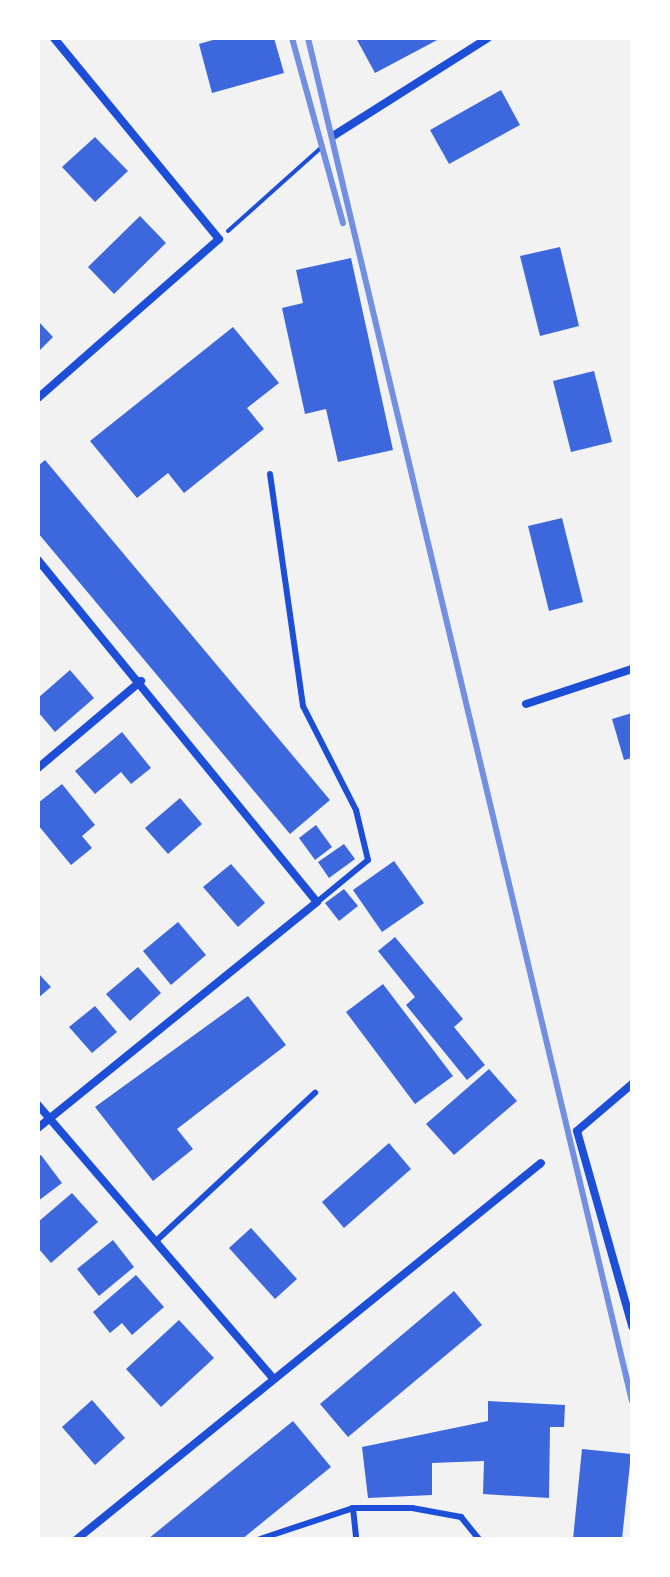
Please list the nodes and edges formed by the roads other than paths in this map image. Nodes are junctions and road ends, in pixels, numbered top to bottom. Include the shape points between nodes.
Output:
1 (54, 38) edge
2 (488, 38) edge
3 (333, 136) road end
4 (38, 398) edge
5 (270, 474) dead end
6 (38, 560) edge
7 (632, 669) edge
8 (141, 681) junction
9 (526, 704) dead end
10 (38, 768) edge
11 (317, 902) junction
12 (632, 1084) edge
13 (315, 1093) dead end
14 (38, 1105) edge
15 (50, 1119) junction
16 (38, 1128) edge
17 (541, 1163) dead end
18 (155, 1242) junction
19 (632, 1326) edge
20 (273, 1378) junction
21 (353, 1508) junction
22 (77, 1539) edge
23 (260, 1539) edge
24 (356, 1539) edge
25 (479, 1539) edge

1 - 4 street via 219,239
2 - 3 street
5 - 11 lane via 303,706 356,810 368,860
6 - 8 street
7 - 9 street
8 - 10 street
8 - 11 street
11 - 15 street
12 - 19 street via 577,1131
13 - 18 lane
14 - 15 street
15 - 16 street
15 - 18 street
17 - 20 street
18 - 20 street
20 - 22 street
21 - 23 lane
21 - 24 lane
21 - 25 lane via 412,1508 461,1517

